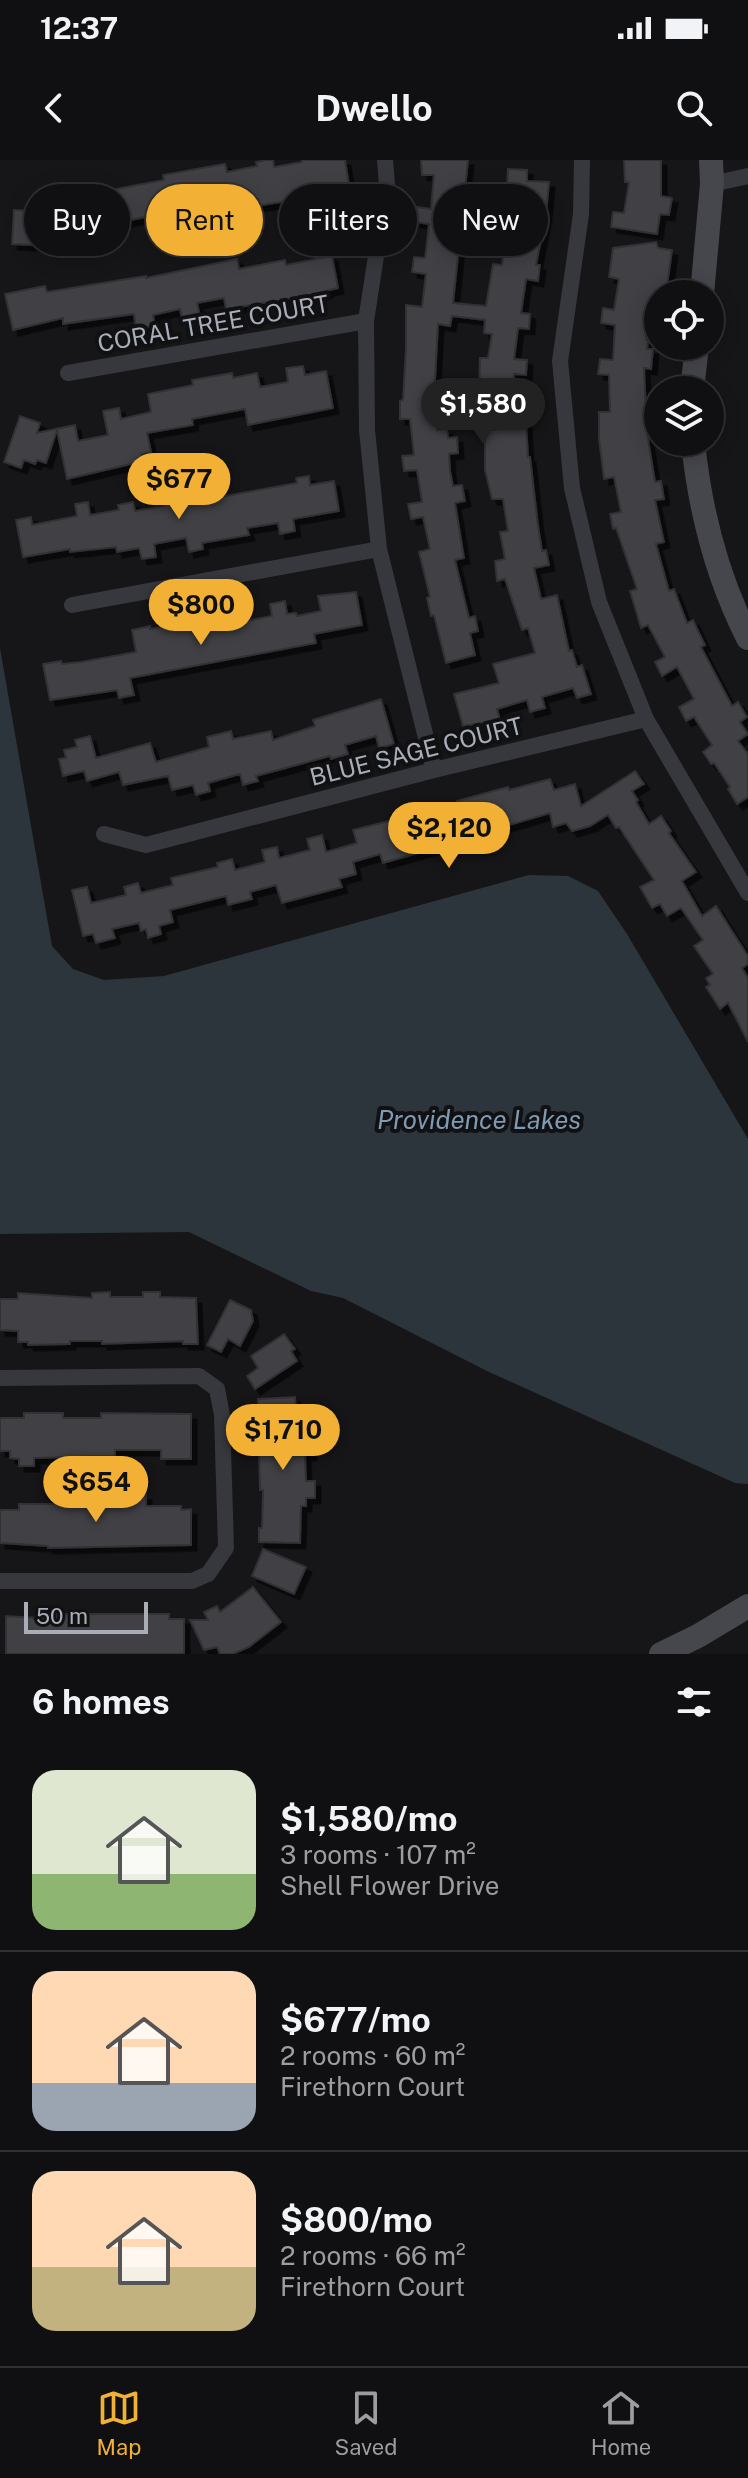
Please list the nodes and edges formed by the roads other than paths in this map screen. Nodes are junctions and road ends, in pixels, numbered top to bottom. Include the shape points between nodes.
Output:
1 (385, 160) edge
2 (582, 160) edge
3 (712, 172) edge
4 (748, 176) edge
5 (703, 280) edge
6 (366, 321) junction
7 (68, 373) dead end
8 (695, 456) edge
9 (379, 549) junction
10 (72, 605) dead end
11 (748, 638) edge
12 (646, 719) junction
13 (434, 770) junction
14 (104, 834) dead end
15 (748, 893) edge
16 (0, 1378) edge
17 (0, 1581) edge
18 (748, 1606) edge
19 (667, 1653) edge

1 - 6 street via 387,185
2 - 12 street via 581,214 560,361 572,488 599,602
3 - 4 street
3 - 5 street
6 - 7 street, CORAL TREE COURT
6 - 9 street via 367,430
8 - 11 street via 716,564
9 - 10 street
9 - 13 street
12 - 13 street, BLUE SAGE COURT
12 - 15 street
13 - 14 street, BLUE SAGE COURT via 146,845
16 - 17 street via 199,1376 217,1389 226,1548 208,1574 192,1581
18 - 19 street

